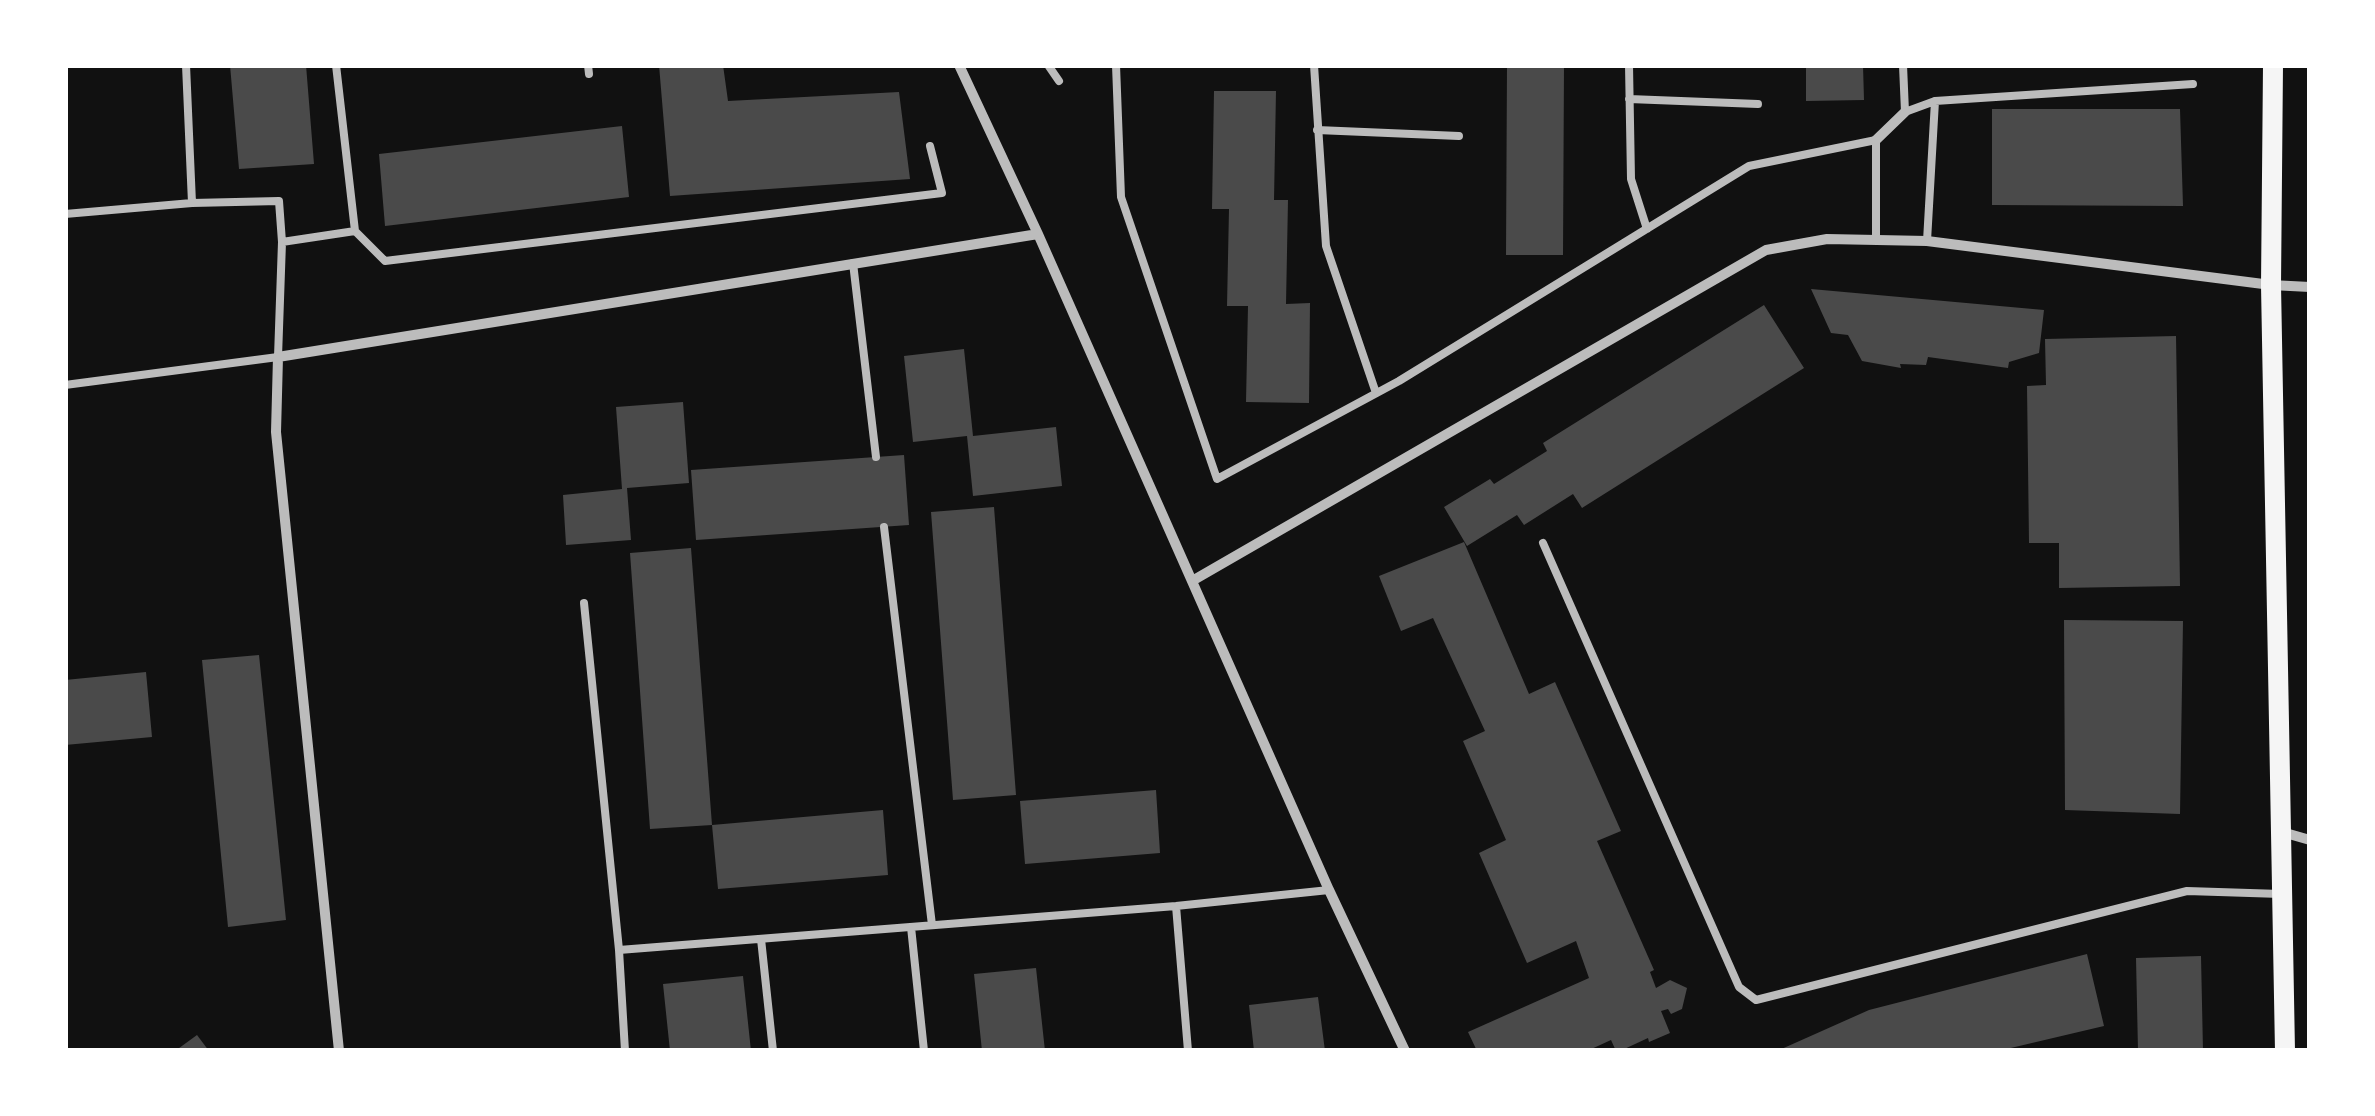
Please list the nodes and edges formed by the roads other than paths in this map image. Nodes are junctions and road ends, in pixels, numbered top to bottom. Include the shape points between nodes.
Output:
1 (186, 65) edge
2 (336, 65) edge
3 (959, 65) edge
4 (1048, 65) edge
5 (1116, 65) edge
6 (1314, 65) edge
7 (1629, 65) edge
8 (1904, 65) edge
9 (2273, 65) edge
10 (1059, 81) dead end
11 (2193, 84) dead end
12 (1629, 100) junction
13 (1935, 101) junction
14 (1758, 104) dead end
15 (1905, 112) junction
16 (1318, 130) junction
17 (1459, 136) dead end
18 (1876, 140) junction
19 (930, 146) dead end
20 (192, 203) junction
21 (65, 214) edge
22 (1647, 229) junction
23 (355, 231) junction
24 (1038, 234) junction
25 (1876, 239) junction
26 (282, 242) junction
27 (1927, 242) junction
28 (853, 263) junction
29 (2271, 285) junction
30 (2310, 287) edge
31 (278, 357) junction
32 (65, 385) edge
33 (1376, 393) junction
34 (876, 456) dead end
35 (884, 527) dead end
36 (1543, 543) dead end
37 (1192, 581) junction
38 (584, 604) dead end
39 (2282, 832) junction
40 (2310, 840) edge
41 (1329, 890) junction
42 (2282, 894) junction
43 (1176, 906) junction
44 (932, 924) junction
45 (911, 926) junction
46 (761, 939) junction
47 (619, 950) junction
48 (340, 1051) edge
49 (625, 1051) edge
50 (774, 1051) edge
51 (924, 1051) edge
52 (1188, 1051) edge
53 (1405, 1051) edge
54 (2285, 1051) edge

1 - 20 lane
2 - 23 lane
3 - 24 street
4 - 10 lane
5 - 33 lane via 1121,197 1217,479
6 - 16 lane
7 - 12 lane
8 - 15 lane
9 - 29 main road
11 - 13 lane
12 - 14 lane
12 - 22 lane via 1631,179
13 - 15 lane
13 - 27 lane
15 - 18 street
16 - 17 lane
16 - 33 lane via 1326,246
18 - 22 lane via 1749,166
18 - 25 lane
19 - 23 lane via 942,194 385,261
20 - 21 lane
20 - 26 lane via 280,201
22 - 33 lane
23 - 26 lane
24 - 28 street
24 - 37 street
25 - 27 street
25 - 37 street via 1766,250
26 - 31 lane
27 - 29 street
28 - 31 street
28 - 34 lane
29 - 30 street
29 - 39 main road
31 - 32 lane
31 - 48 street via 276,432
35 - 44 lane
36 - 42 lane via 1739,987 1756,1000 2188,891
37 - 41 street
38 - 47 lane
39 - 40 street
39 - 42 main road
41 - 43 lane
41 - 53 street
42 - 54 main road
43 - 44 lane
43 - 52 lane
44 - 45 lane
45 - 46 lane
45 - 51 lane
46 - 47 lane
46 - 50 lane
47 - 49 lane

